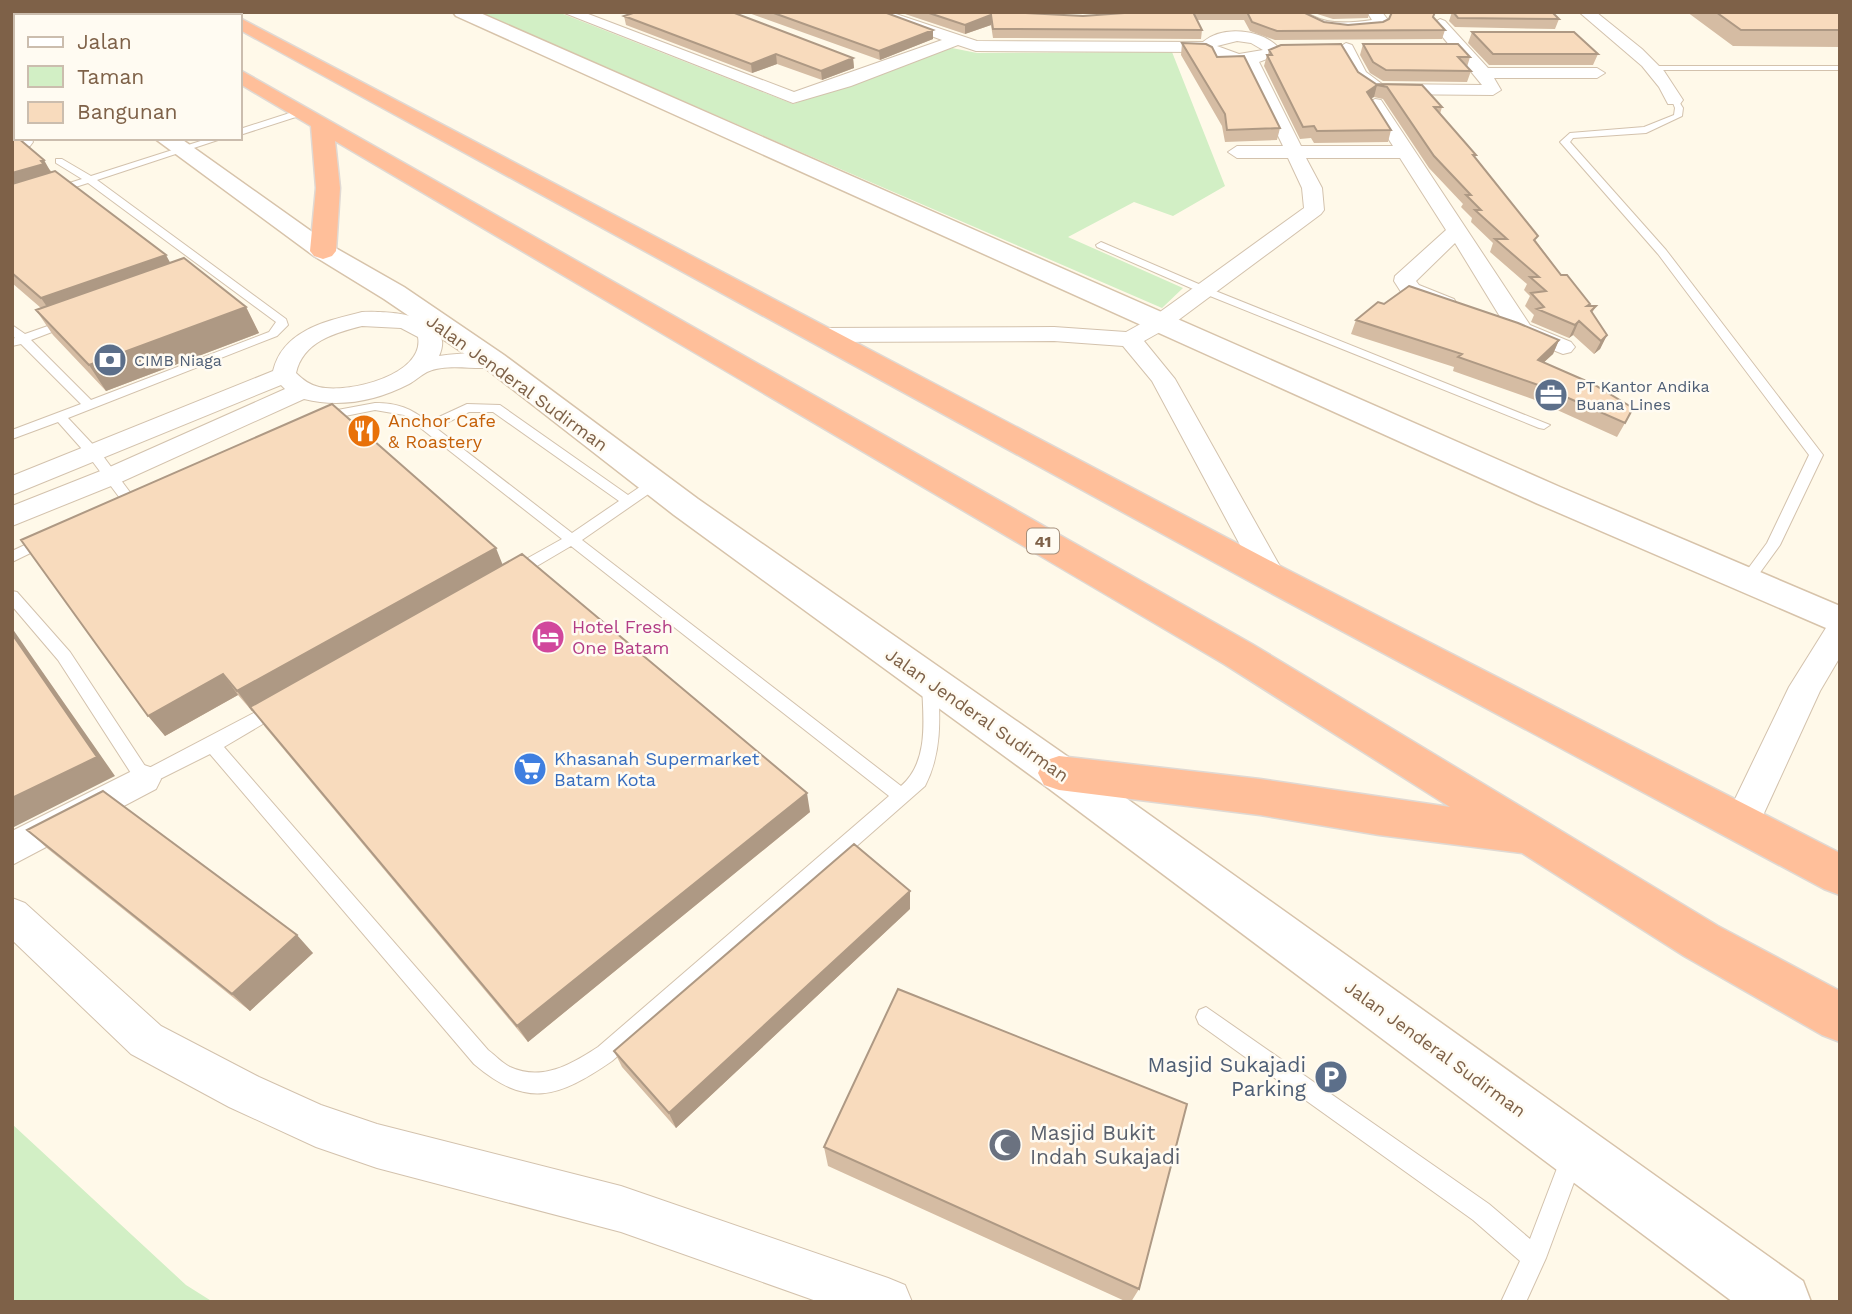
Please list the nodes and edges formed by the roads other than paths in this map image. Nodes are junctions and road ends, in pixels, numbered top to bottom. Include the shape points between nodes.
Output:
1 (463, 12) edge
2 (569, 12) edge
3 (874, 12) edge
4 (1302, 12) edge
5 (1374, 12) edge
6 (1586, 12) edge
7 (622, 16) edge
8 (1227, 20) dead end
9 (598, 23) junction
10 (242, 24) edge
11 (1477, 34) edge
12 (1450, 35) junction
13 (1237, 36) junction
14 (954, 41) junction
15 (1209, 47) junction
16 (1346, 48) edge
17 (1434, 48) edge
18 (854, 59) edge
19 (1249, 59) junction
20 (1653, 68) junction
21 (1840, 68) edge
22 (880, 69) junction
23 (1483, 73) junction
24 (1597, 73) dead end
25 (242, 77) edge
26 (1674, 100) joint
27 (1375, 104) edge
28 (310, 118) junction
29 (242, 132) edge
30 (204, 140) edge
31 (173, 144) edge
32 (1237, 152) dead end
33 (1294, 152) junction
34 (1404, 152) junction
35 (60, 161) dead end
36 (89, 179) junction
37 (12, 204) edge
38 (1458, 230) junction
39 (1101, 245) dead end
40 (323, 251) junction
41 (384, 287) junction
42 (1204, 290) junction
43 (86, 316) edge
44 (362, 319) junction
45 (1161, 322) junction
46 (12, 328) edge
47 (1521, 329) junction
48 (822, 335) junction
49 (1130, 339) junction
50 (17, 340) edge
51 (1563, 347) dead end
52 (494, 361) junction
53 (420, 366) junction
54 (293, 382) junction
55 (89, 405) junction
56 (60, 416) junction
57 (306, 423) edge
58 (1544, 425) dead end
59 (429, 426) junction
60 (14, 431) edge
61 (95, 455) junction
62 (111, 476) junction
63 (655, 483) junction
64 (12, 486) edge
65 (628, 501) junction
66 (130, 502) edge
67 (12, 517) edge
68 (56, 536) edge
69 (573, 539) junction
70 (12, 557) edge
71 (1271, 577) junction
72 (501, 580) edge
73 (1746, 581) junction
74 (12, 596) edge
75 (1840, 621) edge
76 (1840, 631) edge
77 (930, 681) junction
78 (296, 697) edge
79 (212, 745) junction
80 (1059, 773) junction
81 (144, 779) junction
82 (903, 797) junction
83 (1741, 824) junction
84 (1533, 836) junction
85 (12, 849) edge
86 (1840, 875) edge
87 (12, 915) edge
88 (1206, 1017) dead end
89 (1840, 1018) edge
90 (1574, 1152) junction
91 (1534, 1258) junction
92 (888, 1302) edge
93 (1513, 1302) edge
94 (1782, 1302) edge

1 - 45 street
2 - 9 street
3 - 14 street
4 - 5 street via 1311,23 1379,24
6 - 20 street
7 - 9 street
8 - 13 street
9 - 22 street via 789,97 809,95
10 - 48 highway
11 - 12 street
12 - 17 street
12 - 23 street
13 - 15 street via 1220,38
13 - 19 street via 1277,48
14 - 15 street via 983,47
14 - 22 street
15 - 19 street via 1227,57
16 - 23 street via 1361,79 1380,89 1493,90
18 - 22 street
19 - 33 street
20 - 21 lane
20 - 26 street via 1671,87
23 - 24 street
25 - 28 highway, 41
26 - 73 lane via 1678,116 1646,130 1570,136 1565,142 1662,252 1816,454 1773,545
27 - 34 street
28 - 29 lane
28 - 40 highway via 327,149
28 - 84 highway, 41 via 1238,654
30 - 31 lane
31 - 36 lane
31 - 40 street, Jalan Jenderal Sudirman
32 - 33 street
33 - 34 street
33 - 42 street via 1312,188 1314,210
34 - 38 street
35 - 36 lane
36 - 37 lane
36 - 55 lane via 207,273 282,321 273,334
38 - 47 street
38 - 47 street via 1406,276 1405,285 1420,295
39 - 42 lane
40 - 41 street, Jalan Jenderal Sudirman
41 - 44 street via 381,304
41 - 52 street, Jalan Jenderal Sudirman
42 - 45 street
42 - 58 lane
43 - 50 lane
44 - 53 street via 395,319 425,331 431,341
44 - 54 street via 328,328 293,349 285,362
45 - 49 street
45 - 73 street
46 - 50 lane
47 - 51 street
48 - 49 street via 1054,334
48 - 71 highway
49 - 71 street via 1163,379
50 - 55 lane
52 - 53 street
52 - 63 street, Jalan Jenderal Sudirman
53 - 54 street via 391,383 355,394 329,396
54 - 61 street
54 - 62 street
55 - 56 lane
56 - 60 lane
56 - 61 lane
57 - 59 lane via 386,406 397,407
59 - 65 lane via 467,408 496,408
59 - 69 lane
61 - 62 lane
61 - 64 street
62 - 66 lane
62 - 67 street
63 - 65 lane
63 - 77 street, Jalan Jenderal Sudirman
65 - 69 lane
68 - 70 lane
69 - 72 lane
69 - 82 lane
71 - 83 highway
73 - 75 street
74 - 81 lane via 64,656
76 - 83 street via 1805,687
77 - 80 street, Jalan Jenderal Sudirman
77 - 82 lane via 928,765
78 - 79 lane
79 - 81 lane
79 - 82 lane via 481,1057 506,1077 536,1083 562,1081 605,1054
80 - 84 highway
80 - 90 street, Jalan Jenderal Sudirman
81 - 85 street
83 - 86 highway
84 - 89 highway, 41 via 1701,941
87 - 92 street via 146,1040 316,1125 377,1146 621,1209
88 - 91 lane via 1481,1212
90 - 91 lane
90 - 94 street, Jalan Jenderal Sudirman
91 - 93 lane

